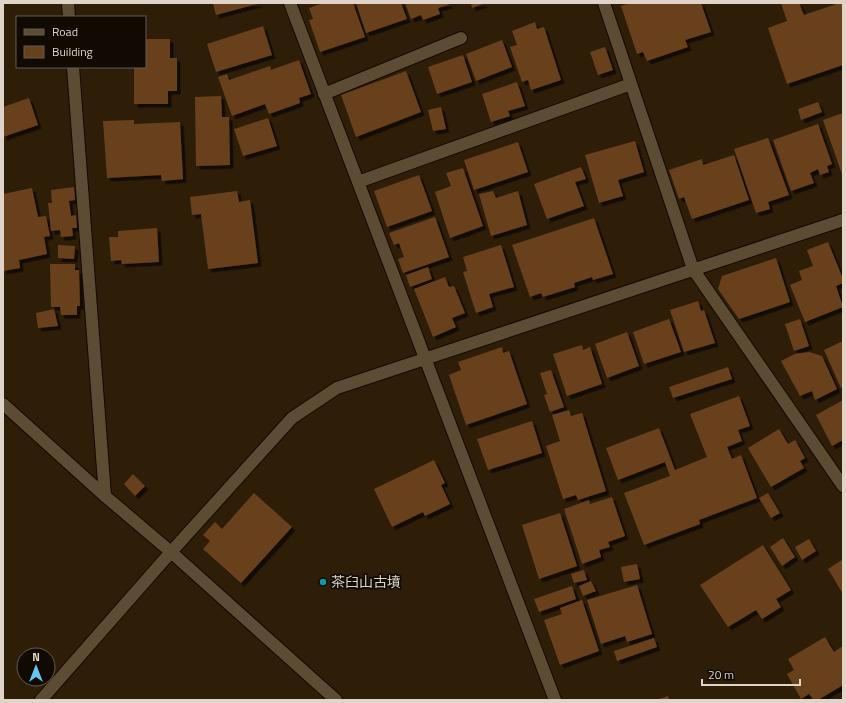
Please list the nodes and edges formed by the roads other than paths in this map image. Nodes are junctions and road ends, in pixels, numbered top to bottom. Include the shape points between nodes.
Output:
1 (68, 3) edge
2 (290, 3) edge
3 (604, 3) edge
4 (70, 16) edge
5 (461, 38) dead end
6 (73, 68) edge
7 (631, 84) junction
8 (324, 94) junction
9 (358, 182) junction
10 (843, 220) edge
11 (693, 269) junction
12 (424, 358) junction
13 (3, 404) edge
14 (843, 486) edge
15 (105, 496) junction
16 (171, 552) junction
17 (41, 700) edge
18 (336, 700) edge
19 (555, 700) edge

1 - 4 street
2 - 8 street
3 - 7 street
5 - 8 street
6 - 15 street
7 - 9 street
7 - 11 street
8 - 9 street
9 - 12 street
10 - 11 street
11 - 12 street
11 - 14 street
12 - 16 street via 338,388 292,418
12 - 19 street
13 - 15 street
15 - 16 street
16 - 17 street
16 - 18 street

